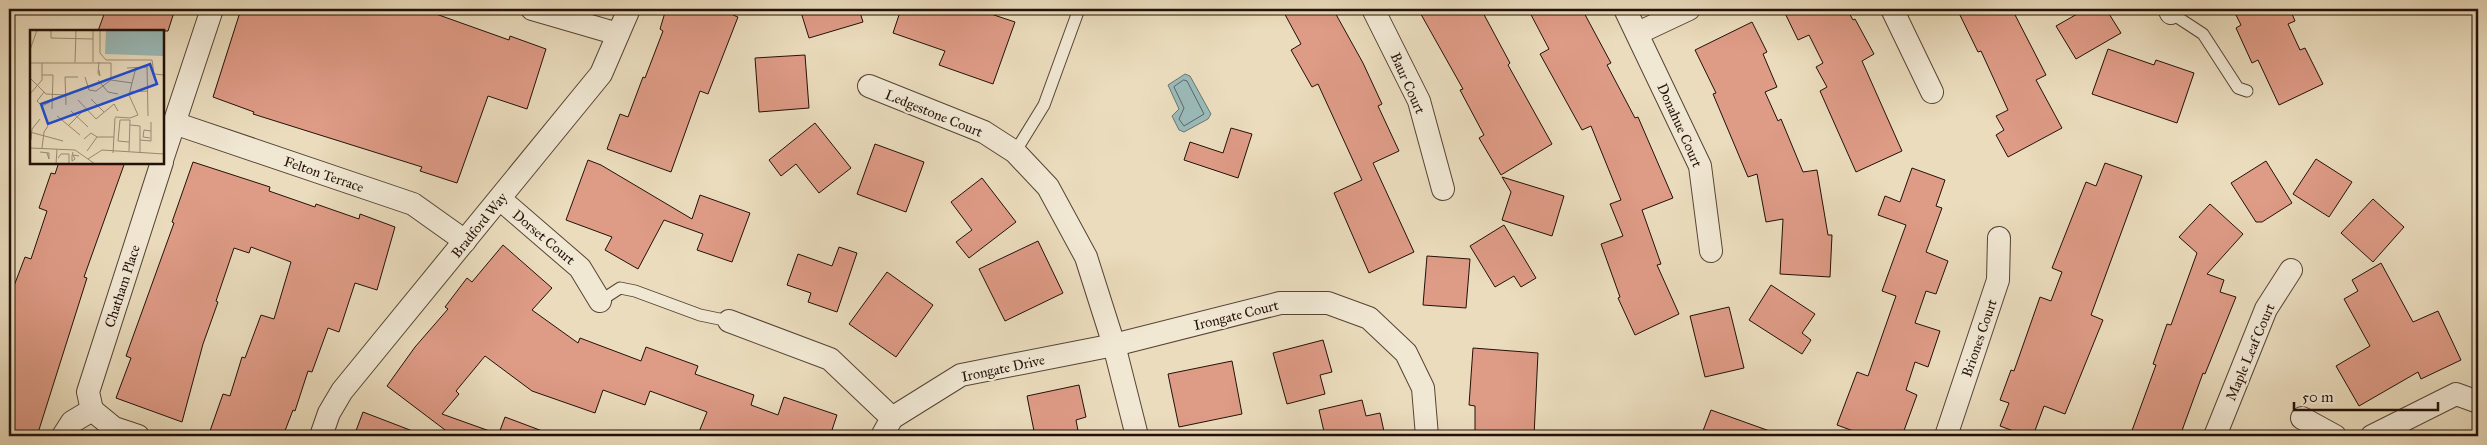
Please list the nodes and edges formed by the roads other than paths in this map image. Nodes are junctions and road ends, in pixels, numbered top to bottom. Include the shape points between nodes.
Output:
1 (212, 9) edge
2 (532, 9) edge
3 (630, 9) edge
4 (1079, 9) edge
5 (1373, 9) edge
6 (1625, 9) edge
7 (1689, 9) edge
8 (1892, 9) edge
9 (2170, 11) edge
10 (1638, 33) junction
11 (618, 34) junction
12 (869, 86) dead end
13 (2247, 91) dead end
14 (1932, 92) dead end
15 (174, 123) junction
16 (1015, 152) junction
17 (164, 155) edge
18 (161, 164) edge
19 (1443, 190) dead end
20 (500, 200) junction
21 (1999, 238) dead end
22 (465, 242) junction
23 (1711, 251) dead end
24 (2291, 270) dead end
25 (600, 302) joint
26 (729, 321) joint
27 (1114, 345) junction
28 (2478, 402) edge
29 (92, 410) junction
30 (2302, 418) dead end
31 (887, 427) edge
32 (63, 436) edge
33 (138, 436) edge
34 (321, 436) edge
35 (1137, 436) edge
36 (1427, 436) edge
37 (1946, 436) edge
38 (2215, 436) edge
39 (2334, 436) edge
40 (2372, 436) edge

1 - 15 street, Chatham Place
2 - 11 street
3 - 11 street, Bradford Way
4 - 16 lane via 1044,104
5 - 19 street, Baur Court via 1419,101
6 - 10 street, Donahue Court
7 - 10 street
8 - 14 street
9 - 13 lane via 2203,34 2238,88
10 - 23 street, Donahue Court via 1700,166
11 - 20 street, Bradford Way via 601,74
12 - 16 street, Ledgestone Court via 984,132
15 - 17 street, Chatham Place
15 - 22 street, Felton Terrace via 413,204
16 - 27 street, Ledgestone Court via 1048,188 1086,257
18 - 29 street, Chatham Place via 88,392
20 - 22 street, Bradford Way
20 - 25 street, Dorset Court via 580,268
21 - 37 street, Briones Court via 1998,280
22 - 34 street, Bradford Way via 342,392 329,413
24 - 38 street, Maple Leaf Court via 2266,309
25 - 26 lane via 620,288 700,315
26 - 31 street via 830,359
27 - 31 street, Irongate Drive via 960,375
27 - 35 street, Ledgestone Court
27 - 36 street, Irongate Court via 1280,303 1328,303 1369,318 1406,352 1423,388
28 - 40 street via 2456,394
29 - 32 street via 72,422
29 - 33 street via 114,428
30 - 39 street

